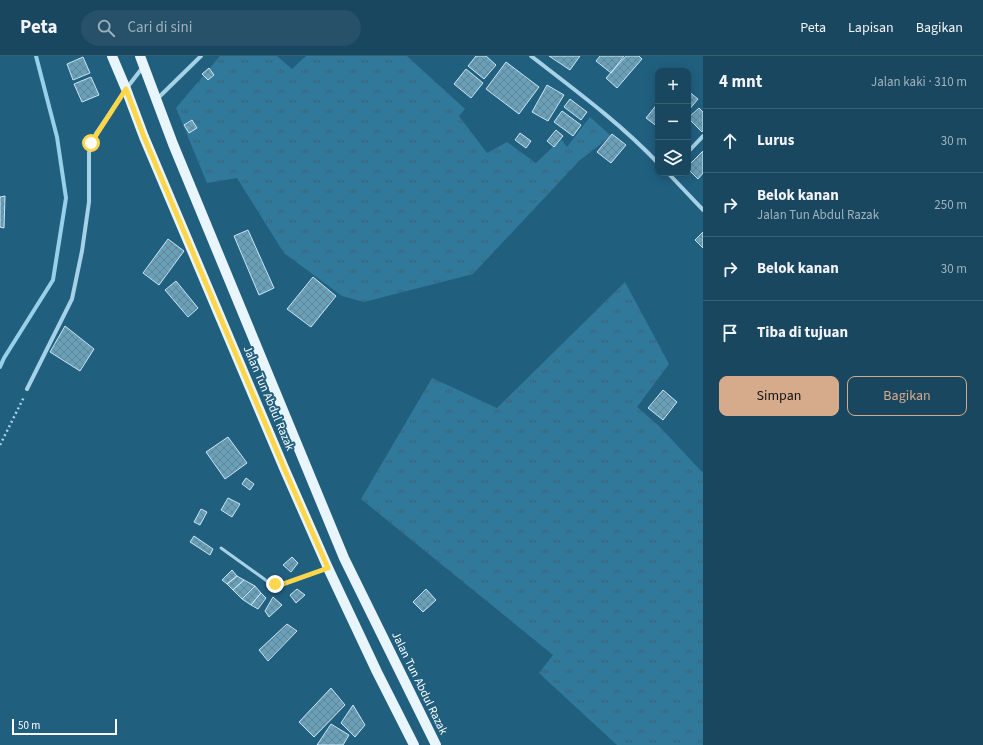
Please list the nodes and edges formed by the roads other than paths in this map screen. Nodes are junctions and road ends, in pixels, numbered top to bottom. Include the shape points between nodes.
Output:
1 (112, 56) edge
2 (140, 56) edge
3 (201, 56) edge
4 (531, 56) edge
5 (144, 66) junction
6 (126, 89) junction
7 (156, 100) junction
8 (703, 136) edge
9 (691, 149) edge
10 (655, 160) edge
11 (671, 176) edge
12 (703, 210) edge
13 (28, 389) road end
14 (221, 548) dead end
15 (328, 568) junction
16 (414, 745) edge
17 (436, 745) edge

1 - 6 main road, Jalan Tun Abdul Razak
2 - 5 main road, Jalan Tun Abdul Razak
3 - 7 street
4 - 10 street via 624,130
5 - 6 street
5 - 7 main road, Jalan Tun Abdul Razak
6 - 13 street via 91,143 89,202 72,299
6 - 15 main road, Jalan Tun Abdul Razak via 144,137
7 - 17 main road, Jalan Tun Abdul Razak via 344,558
8 - 9 street
11 - 12 street
14 - 15 lane via 275,584 283,584
15 - 16 main road, Jalan Tun Abdul Razak

